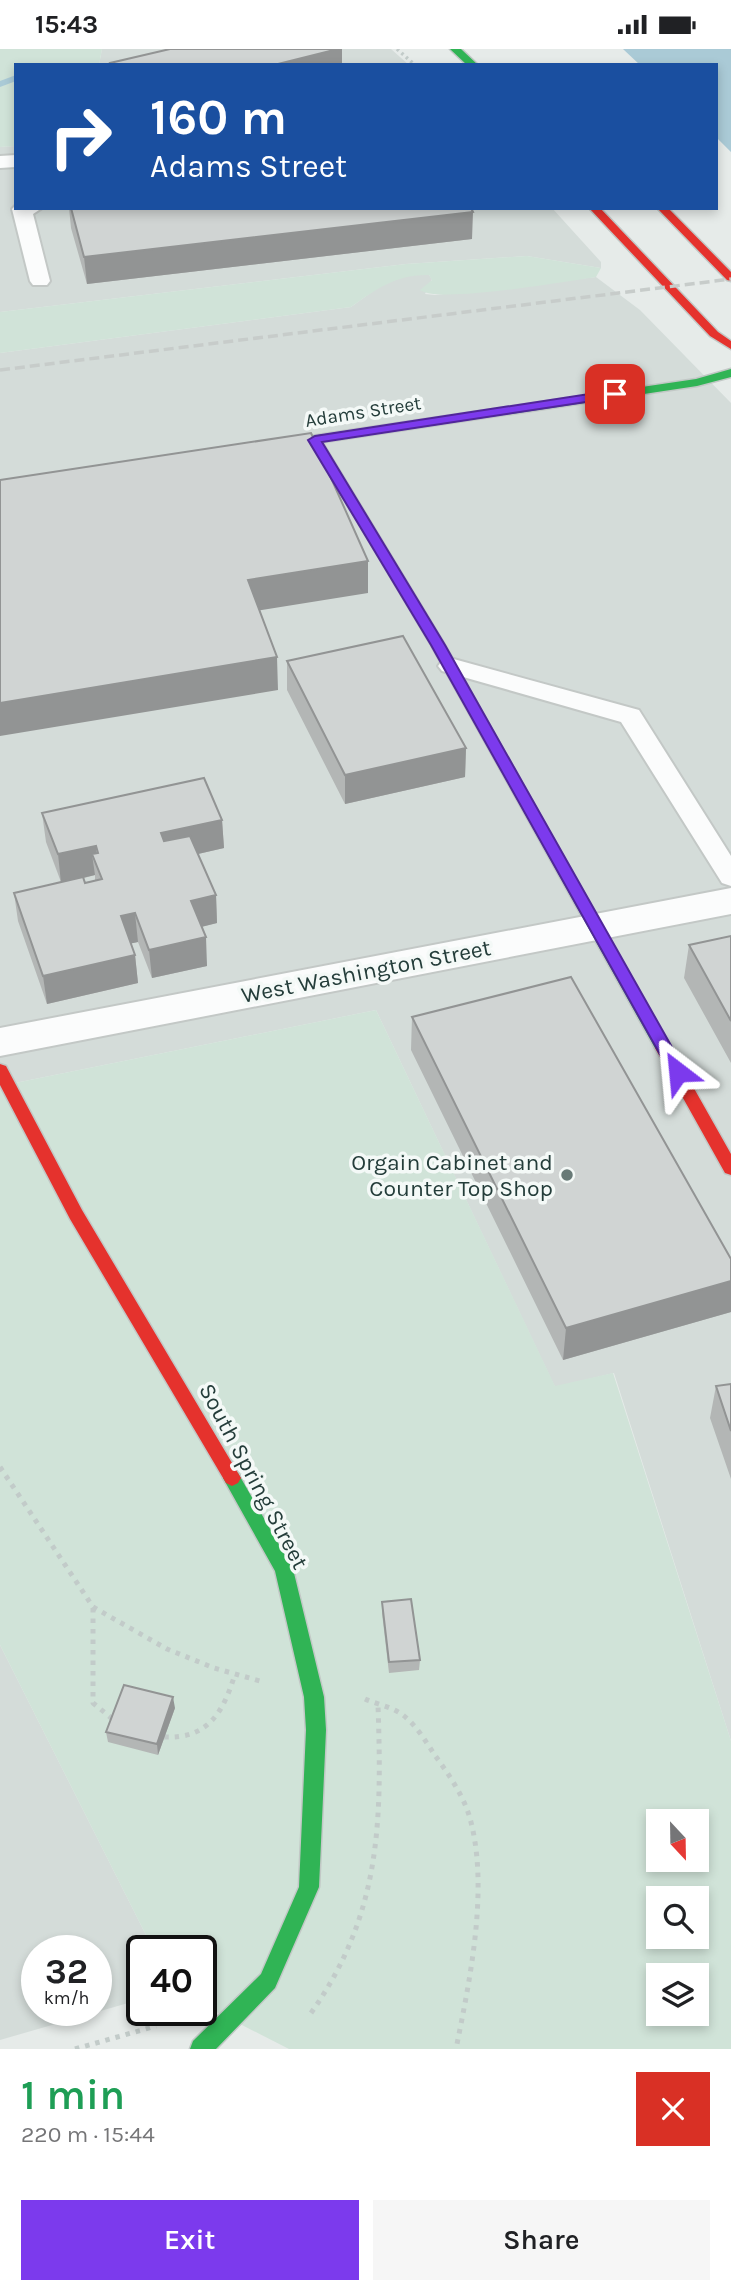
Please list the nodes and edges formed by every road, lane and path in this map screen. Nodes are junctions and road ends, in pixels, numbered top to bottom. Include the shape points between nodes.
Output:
1 (397, 49) edge
2 (455, 49) edge
3 (413, 63) edge
4 (471, 63) edge
5 (26, 210) edge
6 (596, 210) edge
7 (664, 210) edge
8 (731, 278) edge
9 (40, 281) dead end
10 (731, 346) edge
11 (731, 373) edge
12 (315, 440) junction
13 (274, 446) edge
14 (450, 666) junction
15 (731, 877) edge
16 (731, 901) edge
17 (598, 926) junction
18 (0, 1042) edge
19 (0, 1070) edge
20 (731, 1169) edge
21 (93, 1607) dead end
22 (235, 1674) dead end
23 (260, 1681) dead end
24 (262, 1695) dead end
25 (115, 1721) edge
26 (164, 1737) edge
27 (154, 2026) edge
28 (75, 2049) edge
29 (201, 2049) edge

1 - 3 path
2 - 4 main road
5 - 9 lane
6 - 10 main road via 714,334
7 - 8 main road
11 - 12 main road, Adams Street
12 - 13 main road, Adams Street
12 - 14 main road
14 - 15 lane via 630,716
14 - 17 main road
16 - 17 street, West Washington Street
17 - 18 street, West Washington Street
17 - 20 main road
19 - 29 main road, South Spring Street via 76,1214 284,1569 314,1697 309,1887 268,1981
21 - 25 path via 93,1703
22 - 26 path via 226,1704 205,1726 188,1737
23 - 24 path
27 - 28 path

